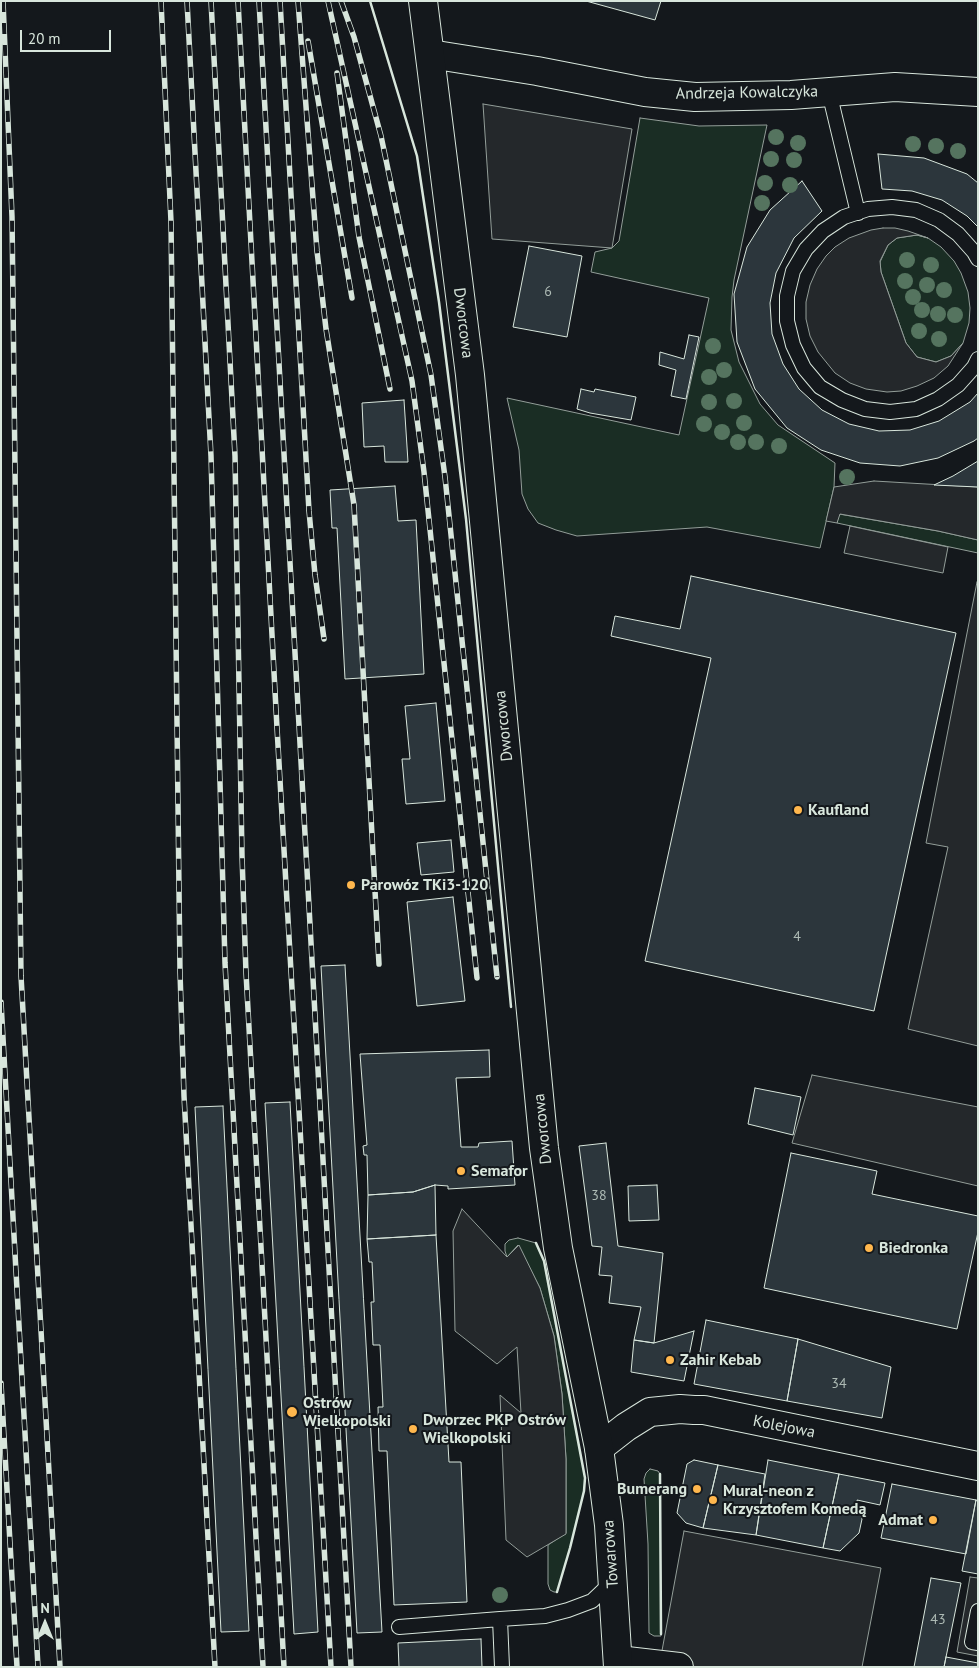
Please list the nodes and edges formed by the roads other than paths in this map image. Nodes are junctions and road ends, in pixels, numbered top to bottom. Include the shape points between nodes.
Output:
1 (423, 1) edge
2 (430, 54) junction
3 (829, 92) junction
4 (978, 92) edge
5 (858, 212) junction
6 (978, 259) edge
7 (978, 359) edge
8 (599, 1448) junction
9 (978, 1466) edge
10 (613, 1581) junction
11 (978, 1612) edge
12 (500, 1619) junction
13 (399, 1627) dead end
14 (978, 1644) edge
15 (618, 1663) edge
16 (502, 1667) edge
17 (679, 1667) edge

1 - 2 main road, Dworcowa
2 - 3 main road, Andrzeja Kowalczyka via 537,70 645,92 704,97
2 - 8 main road, Dworcowa via 470,375 544,1148 554,1225
3 - 4 main road, Andrzeja Kowalczyka via 894,87
3 - 5 lane
5 - 6 lane via 892,207 916,210 958,234
5 - 7 lane via 823,231 806,249 793,271 787,296 787,321 793,345 804,368 820,387 842,400 865,409 890,412 916,409 938,400 958,385
8 - 9 main road, Kolejowa via 650,1412 704,1410
8 - 10 main road, Towarowa
10 - 12 lane via 592,1601 568,1610 545,1616
10 - 15 main road, Towarowa
11 - 14 lane via 972,1642
12 - 13 lane
12 - 16 lane
15 - 17 main road, Towarowa

